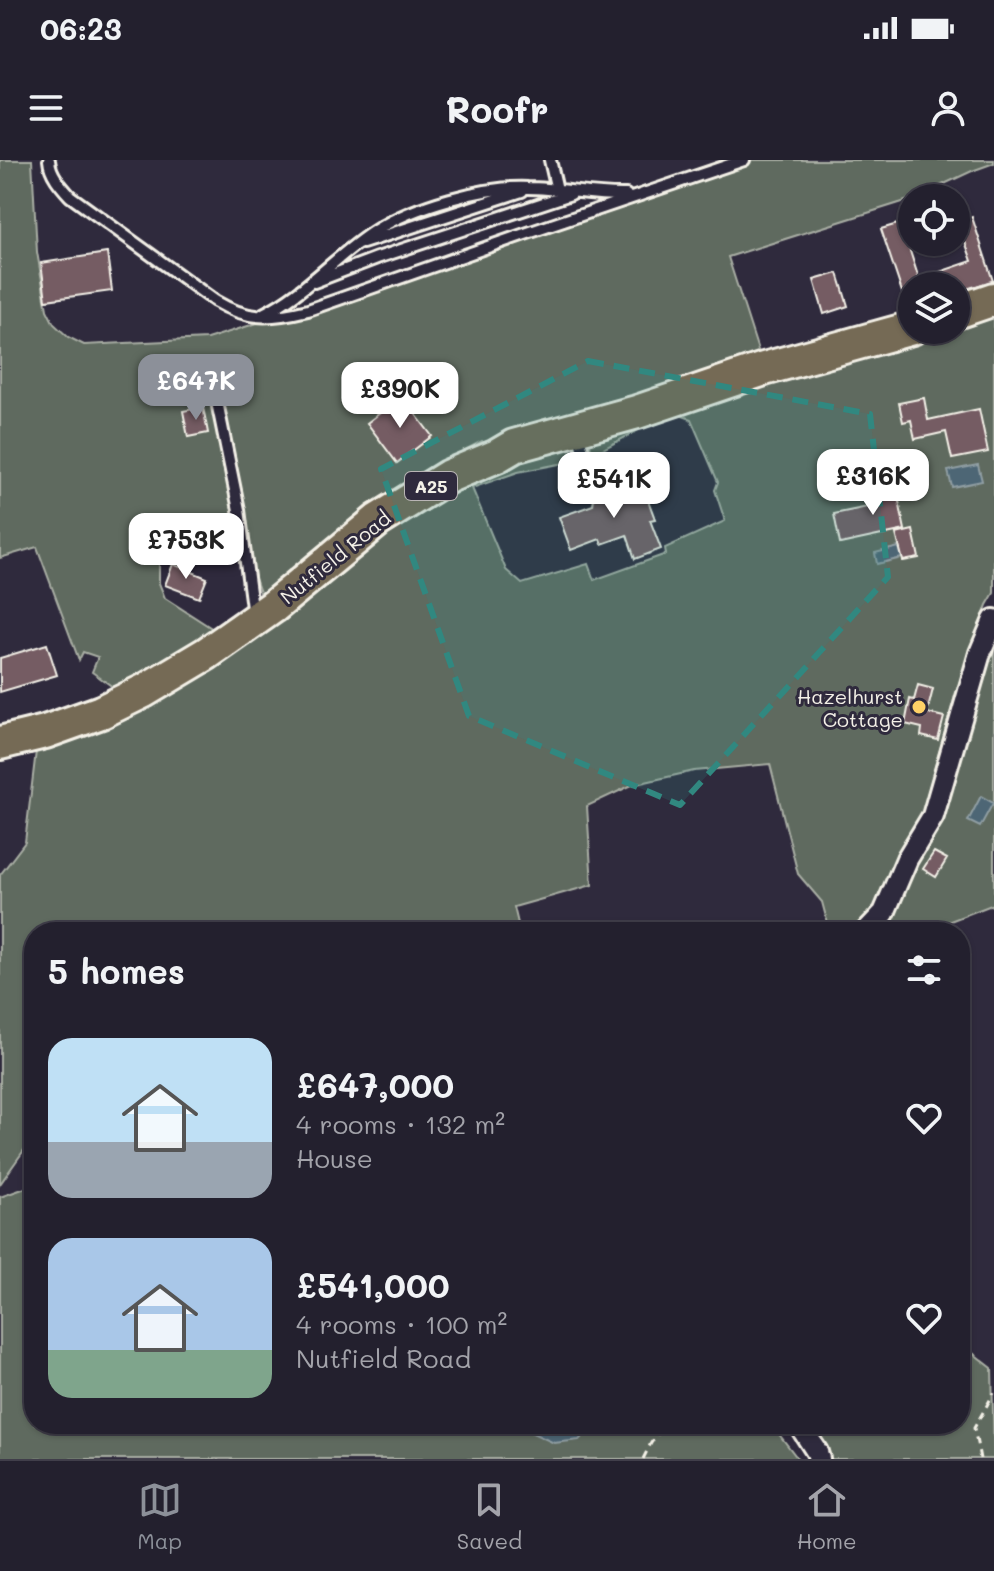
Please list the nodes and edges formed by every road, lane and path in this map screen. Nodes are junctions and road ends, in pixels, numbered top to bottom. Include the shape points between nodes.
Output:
1 (49, 160) edge
2 (550, 160) edge
3 (744, 160) edge
4 (557, 190) junction
5 (578, 191) junction
6 (639, 195) junction
7 (308, 284) junction
8 (994, 299) edge
9 (970, 307) edge
10 (258, 317) junction
11 (898, 332) edge
12 (214, 387) dead end
13 (577, 429) junction
14 (591, 471) dead end
15 (994, 620) edge
16 (254, 621) junction
17 (0, 743) edge
18 (875, 922) edge
19 (994, 1393) edge
20 (658, 1434) edge
21 (805, 1434) edge
22 (643, 1459) edge
23 (819, 1459) edge
24 (980, 1459) edge

1 - 10 lane via 70,196 215,301
2 - 4 lane
3 - 6 lane
4 - 5 lane
4 - 7 lane via 508,187 418,210 350,247
5 - 6 lane
5 - 7 lane
6 - 10 lane via 308,310
7 - 10 lane
8 - 9 main road
11 - 13 main road, Nutfield Road / A25
12 - 16 lane
13 - 14 lane
13 - 16 main road, Nutfield Road / A25 via 514,446 421,492 378,520
15 - 18 street via 933,816
16 - 17 main road, Nutfield Road / A25 via 101,712
19 - 24 path via 974,1428
20 - 22 path
21 - 23 street

